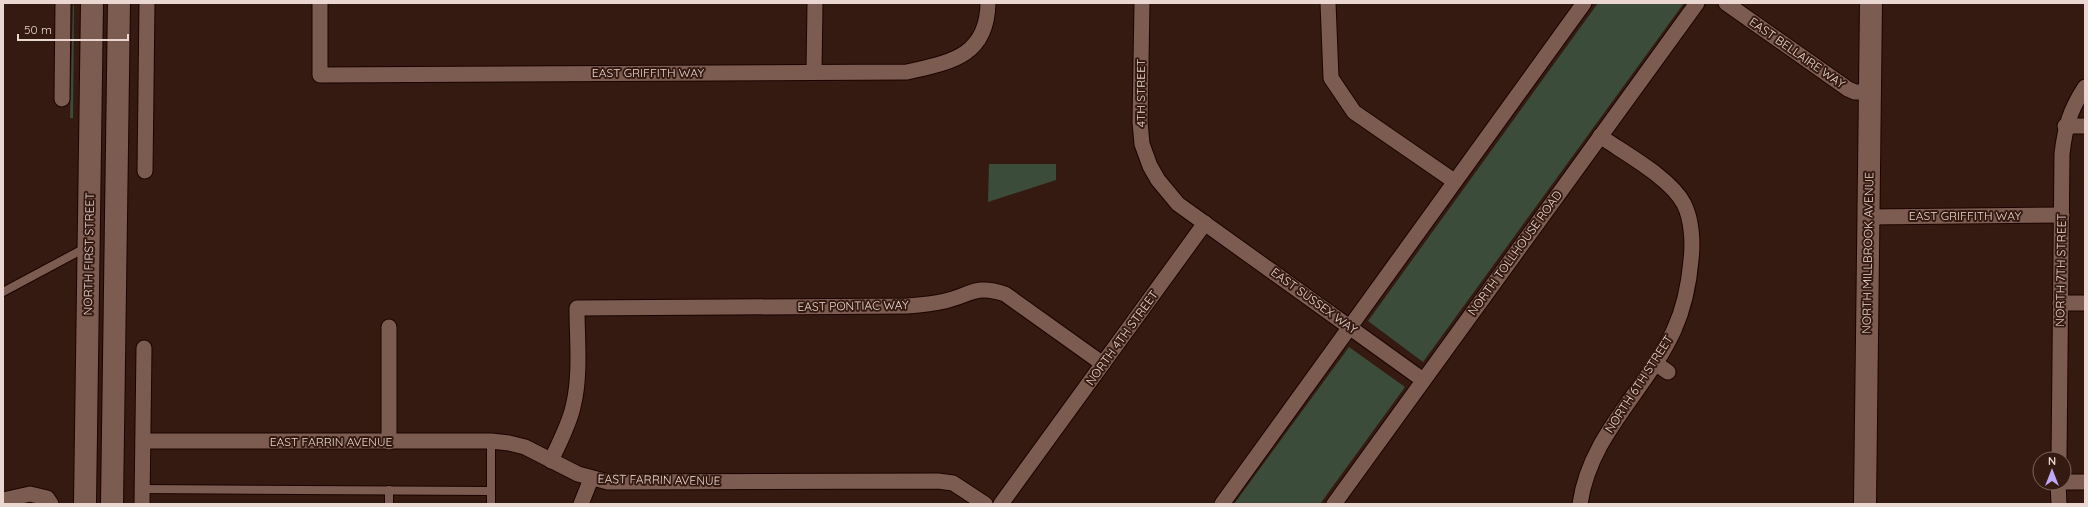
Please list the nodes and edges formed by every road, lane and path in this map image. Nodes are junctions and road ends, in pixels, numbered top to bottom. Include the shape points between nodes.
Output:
1 (63, 3) edge
2 (92, 3) edge
3 (119, 3) edge
4 (147, 3) edge
5 (320, 3) edge
6 (815, 3) edge
7 (988, 3) edge
8 (1142, 3) edge
9 (1328, 3) edge
10 (1584, 3) edge
11 (1697, 3) edge
12 (1726, 3) edge
13 (1872, 3) edge
14 (814, 72) junction
15 (2085, 87) edge
16 (1870, 92) junction
17 (62, 99) dead end
18 (2065, 126) junction
19 (2085, 126) edge
20 (1600, 136) junction
21 (146, 171) dead end
22 (1454, 181) junction
23 (2062, 215) junction
24 (1868, 217) junction
25 (1205, 223) junction
26 (89, 246) junction
27 (3, 292) edge
28 (2060, 303) junction
29 (2085, 303) edge
30 (389, 327) dead end
31 (1351, 328) junction
32 (144, 348) dead end
33 (1655, 363) junction
34 (1103, 364) junction
35 (1668, 372) dead end
36 (1423, 380) junction
37 (142, 441) junction
38 (491, 441) junction
39 (388, 442) junction
40 (2059, 451) edge
41 (551, 461) junction
42 (591, 479) junction
43 (2072, 482) edge
44 (2085, 482) edge
45 (142, 489) junction
46 (388, 490) junction
47 (491, 491) junction
48 (2058, 491) edge
49 (3, 500) edge
50 (49, 501) edge
51 (86, 504) edge
52 (112, 504) edge
53 (142, 504) edge
54 (389, 504) edge
55 (491, 504) edge
56 (581, 504) edge
57 (985, 504) edge
58 (1001, 504) edge
59 (1222, 504) edge
60 (1334, 504) edge
61 (1580, 504) edge
62 (1865, 504) edge
63 (2059, 504) edge

1 - 17 street
2 - 26 main road, NORTH FIRST STREET
3 - 52 main road
4 - 21 street
5 - 14 street, EAST GRIFFITH WAY via 320,75
6 - 14 street
7 - 14 street, EAST GRIFFITH WAY via 983,31 971,50 944,64 906,72
8 - 25 street, 4TH STREET via 1142,144 1158,180 1178,204
9 - 22 street via 1331,78 1354,112
10 - 22 street
11 - 20 street, NORTH TOLLHOUSE ROAD
12 - 16 street, EAST BELLAIRE WAY via 1848,89 1855,92
13 - 16 main road, NORTH MILLBROOK AVENUE
15 - 18 street, NORTH 7TH STREET via 2076,100
16 - 24 main road, NORTH MILLBROOK AVENUE
18 - 19 street
18 - 23 street, NORTH 7TH STREET via 2062,154
20 - 33 street, NORTH 6TH STREET via 1667,182 1684,204 1691,229 1692,253 1684,304 1674,330
20 - 36 street, NORTH TOLLHOUSE ROAD
22 - 31 street
23 - 24 street, EAST GRIFFITH WAY
23 - 28 street, NORTH 7TH STREET
24 - 62 main road, NORTH MILLBROOK AVENUE
25 - 31 street, EAST SUSSEX WAY
25 - 34 street, NORTH 4TH STREET
26 - 27 lane
26 - 51 main road, NORTH FIRST STREET
28 - 29 street
28 - 40 street, NORTH 7TH STREET
30 - 39 street
31 - 36 street, EAST SUSSEX WAY
31 - 59 street
32 - 37 street
33 - 35 street
33 - 61 street, NORTH 6TH STREET via 1606,433 1592,463
34 - 41 street, EAST PONTIAC WAY via 1005,294 992,290 978,289 946,301 907,306 577,308 577,380 574,407
34 - 58 street, NORTH 4TH STREET
36 - 60 street, NORTH TOLLHOUSE ROAD
37 - 39 street, EAST FARRIN AVENUE
37 - 45 street
38 - 39 street, EAST FARRIN AVENUE
38 - 41 street, EAST FARRIN AVENUE via 525,447
38 - 47 lane
41 - 42 street, EAST FARRIN AVENUE
42 - 56 street
42 - 57 street, EAST FARRIN AVENUE via 608,482 938,481 952,483
43 - 44 street
45 - 46 lane
45 - 53 street
46 - 47 lane
46 - 54 lane
47 - 55 lane
48 - 63 street
49 - 50 street via 30,494

